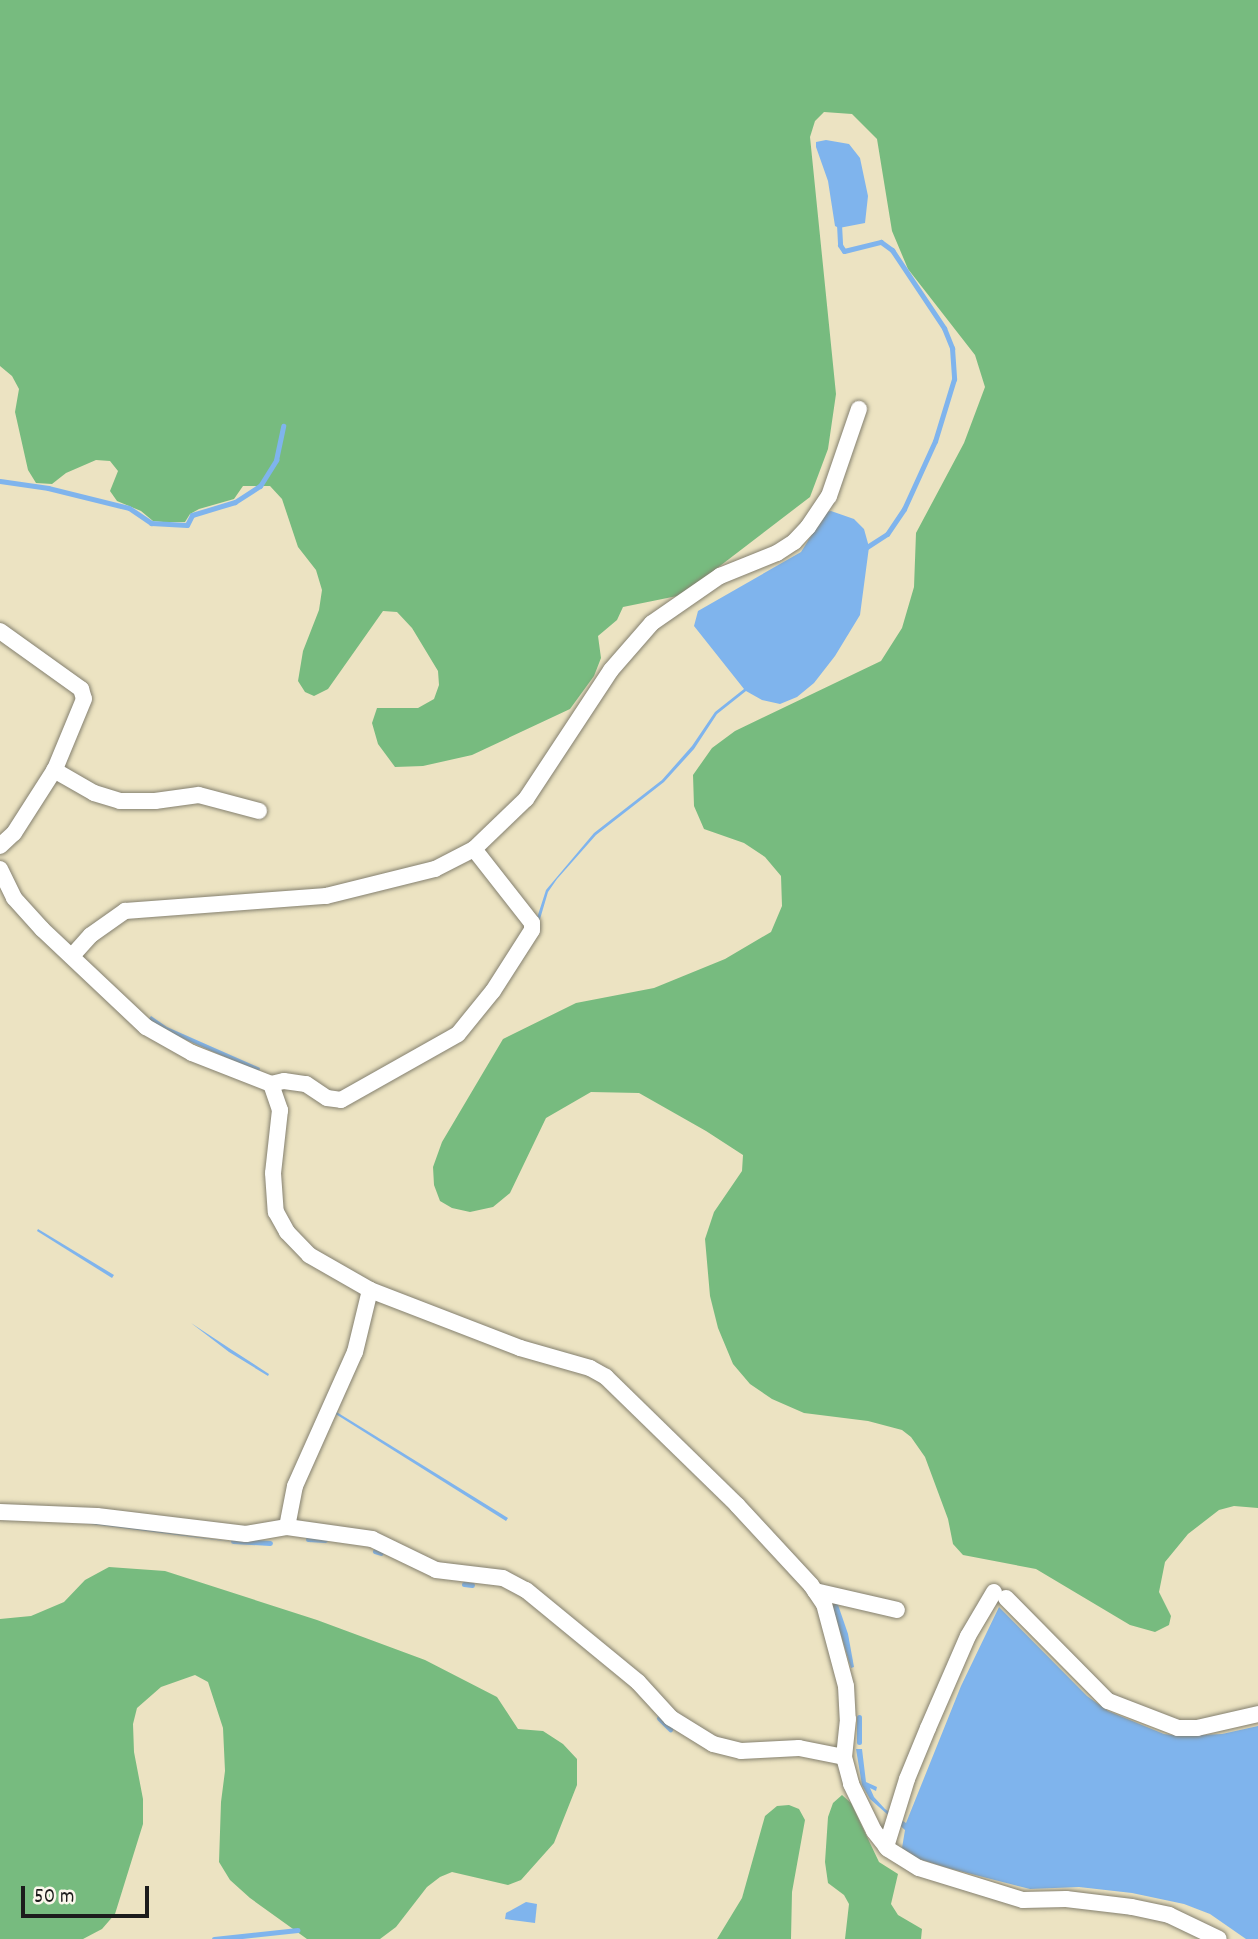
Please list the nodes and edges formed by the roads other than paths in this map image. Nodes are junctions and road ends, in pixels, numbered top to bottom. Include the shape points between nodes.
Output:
1 (859, 408) dead end
2 (1, 635) edge
3 (54, 770) junction
4 (259, 811) dead end
5 (0, 846) edge
6 (474, 849) junction
7 (0, 869) edge
8 (72, 957) junction
9 (271, 1084) junction
10 (370, 1290) junction
11 (0, 1512) edge
12 (287, 1527) junction
13 (815, 1591) junction
14 (897, 1610) dead end
15 (1258, 1714) edge
16 (845, 1757) junction
17 (886, 1847) junction
18 (1219, 1939) edge

1 - 6 street via 829,496 808,527 777,553 720,576 652,623 611,670 526,799
2 - 3 street via 84,694
3 - 4 street via 94,793 120,801 155,802 200,795
3 - 5 street via 14,833
6 - 8 street via 435,869 326,896 125,911 90,935
6 - 9 street via 533,925 478,1012 441,1046 347,1098 334,1101 306,1084
7 - 8 street via 14,898
8 - 9 street via 155,1033
9 - 10 street via 280,1110 273,1188 281,1224 309,1255
10 - 12 street via 355,1352 295,1486
10 - 13 street via 606,1377 737,1505
11 - 12 street via 82,1515 246,1534
12 - 16 street via 372,1539 436,1570 486,1575 515,1584 638,1682 671,1718 713,1744 741,1751 799,1748
13 - 14 street
13 - 16 street via 824,1604 846,1686
15 - 17 street via 1178,1728 1108,1701 1000,1595 968,1636
16 - 17 street via 851,1784
17 - 18 street via 919,1868 983,1889 1023,1900 1066,1899 1169,1915

